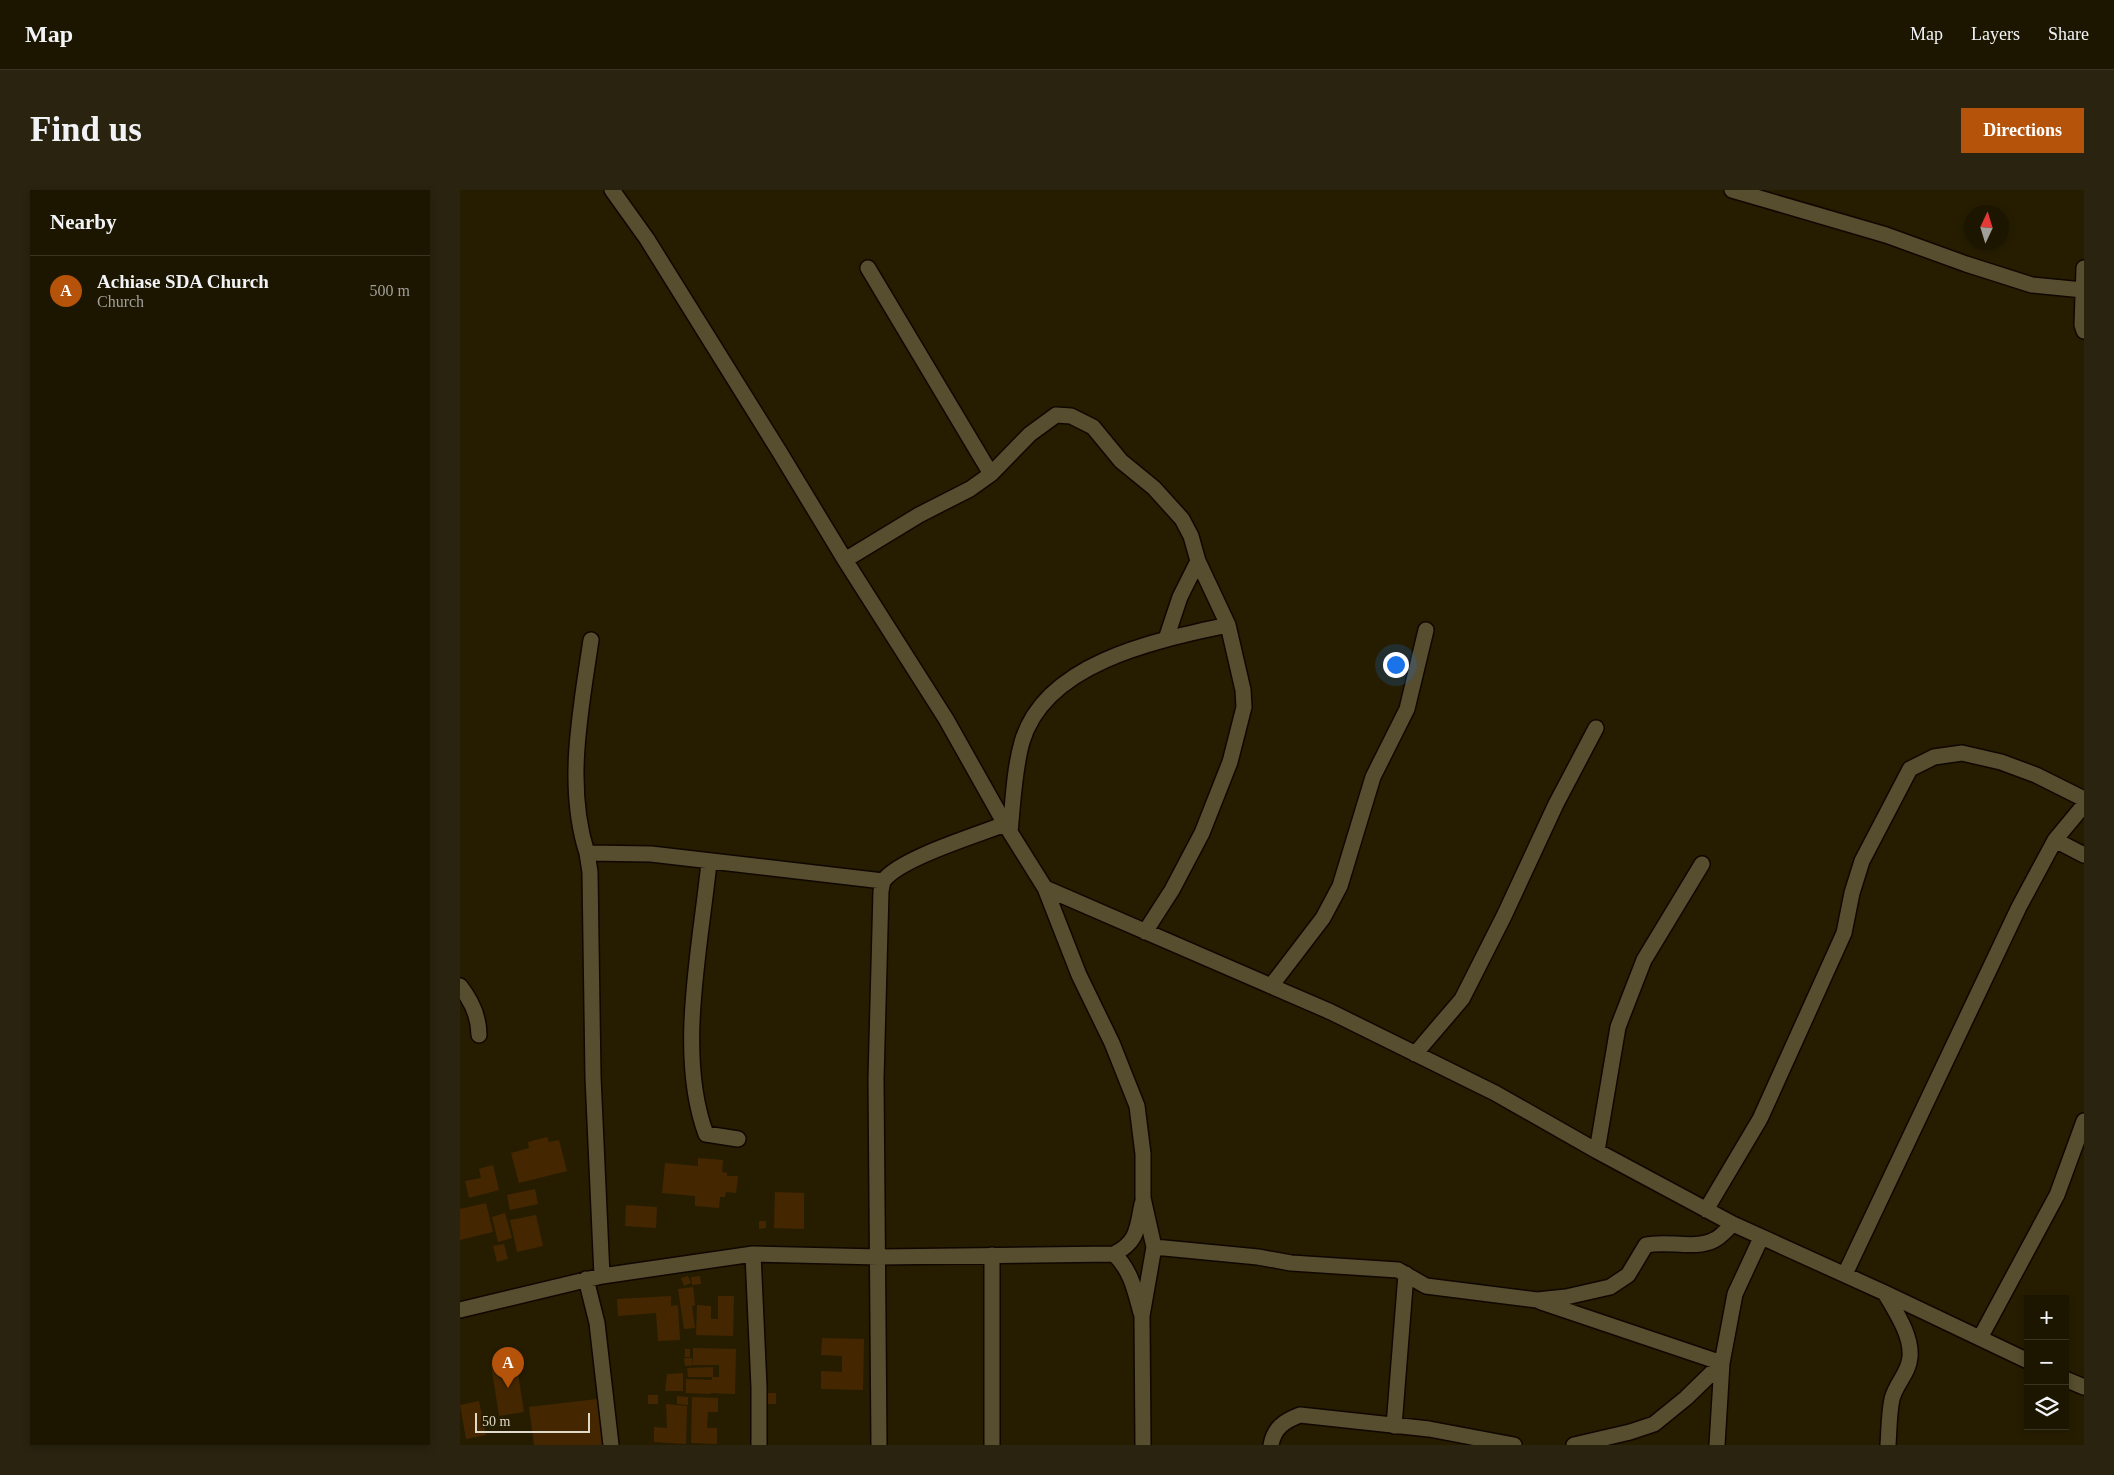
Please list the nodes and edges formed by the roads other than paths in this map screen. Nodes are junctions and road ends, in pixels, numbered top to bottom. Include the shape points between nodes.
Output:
1 (612, 190) edge
2 (1732, 190) edge
3 (868, 268) dead end
4 (2084, 268) edge
5 (2082, 290) junction
6 (2084, 331) edge
7 (991, 474) junction
8 (845, 560) junction
9 (1198, 561) junction
10 (1228, 625) junction
11 (1426, 630) dead end
12 (1166, 638) junction
13 (591, 640) dead end
14 (1596, 728) dead end
15 (2084, 799) edge
16 (2084, 805) edge
17 (1007, 828) junction
18 (2055, 840) junction
19 (586, 853) junction
20 (2084, 855) edge
21 (709, 862) junction
22 (1702, 864) dead end
23 (883, 881) junction
24 (1045, 888) junction
25 (1145, 932) junction
26 (460, 986) edge
27 (1271, 986) junction
28 (479, 1034) dead end
29 (1415, 1054) junction
30 (2084, 1121) edge
31 (738, 1138) dead end
32 (1597, 1151) junction
33 (1143, 1198) junction
34 (1706, 1210) junction
35 (1732, 1224) junction
36 (1761, 1238) junction
37 (1154, 1247) junction
38 (753, 1254) junction
39 (1114, 1254) junction
40 (992, 1255) junction
41 (879, 1257) junction
42 (1406, 1274) junction
43 (1845, 1274) junction
44 (602, 1276) junction
45 (586, 1280) junction
46 (1885, 1293) junction
47 (1537, 1300) junction
48 (460, 1310) edge
49 (1142, 1316) junction
50 (1980, 1338) junction
51 (2024, 1359) edge
52 (1722, 1364) junction
53 (2069, 1380) edge
54 (2084, 1388) edge
55 (1394, 1426) junction
56 (1444, 1439) edge
57 (610, 1445) edge
58 (759, 1445) edge
59 (879, 1445) edge
60 (992, 1445) edge
61 (1143, 1445) edge
62 (1271, 1445) edge
63 (1514, 1445) edge
64 (1574, 1445) edge
65 (1717, 1445) edge
66 (1888, 1445) edge

1 - 8 street via 780,450
2 - 5 street via 1886,235 2032,285
3 - 7 street
4 - 5 street
5 - 6 street
7 - 8 street
7 - 9 street via 1030,434 1056,415 1071,416 1093,427 1121,461 1154,488 1182,519
8 - 17 street via 946,719
9 - 10 street
9 - 12 street via 1183,589
10 - 12 street
10 - 25 street via 1244,690 1244,707 1230,762 1202,833
11 - 27 street via 1408,709 1373,776 1340,886 1323,918
12 - 17 street via 1100,662 1075,676 1041,704 1022,742
13 - 19 street via 576,770 578,816
14 - 29 street via 1462,999
15 - 34 street via 2036,775 1962,753 1934,758 1910,768 1862,861 1844,933 1760,1119
16 - 18 street
17 - 23 street via 924,854
17 - 24 street
18 - 20 street
18 - 43 street via 2019,907
19 - 21 street via 643,854
19 - 44 street via 590,872 593,1077
21 - 23 street
21 - 31 street via 694,984 692,1031 697,1111 706,1134
22 - 32 street via 1644,960 1618,1027
23 - 41 street via 876,1079
24 - 25 street
24 - 33 street via 1079,975 1112,1043 1137,1106 1143,1154
25 - 27 street
26 - 28 street via 475,1011
27 - 29 street
29 - 32 street via 1495,1093
30 - 50 street via 2058,1195
32 - 34 street
33 - 37 street
33 - 39 street via 1136,1235 1127,1248
34 - 35 street
35 - 36 street
35 - 47 street via 1714,1240 1696,1244 1656,1242 1646,1245 1628,1275 1610,1287
36 - 43 street
36 - 52 street via 1735,1294
37 - 42 street via 1291,1263 1382,1268
37 - 49 street
38 - 41 street
38 - 44 street
38 - 58 street
39 - 40 street
39 - 49 street via 1132,1279
40 - 41 street
40 - 60 street
41 - 59 street
42 - 47 street via 1426,1286
42 - 55 street
43 - 46 street
44 - 45 street
45 - 48 street
45 - 57 street via 597,1323
46 - 50 street
46 - 66 street via 1906,1332 1911,1355 1908,1371 1892,1398
47 - 52 street
49 - 61 street
50 - 51 street
52 - 64 street via 1654,1424
52 - 65 street
53 - 54 street
55 - 56 street
55 - 62 street via 1300,1416 1277,1427
56 - 63 street

